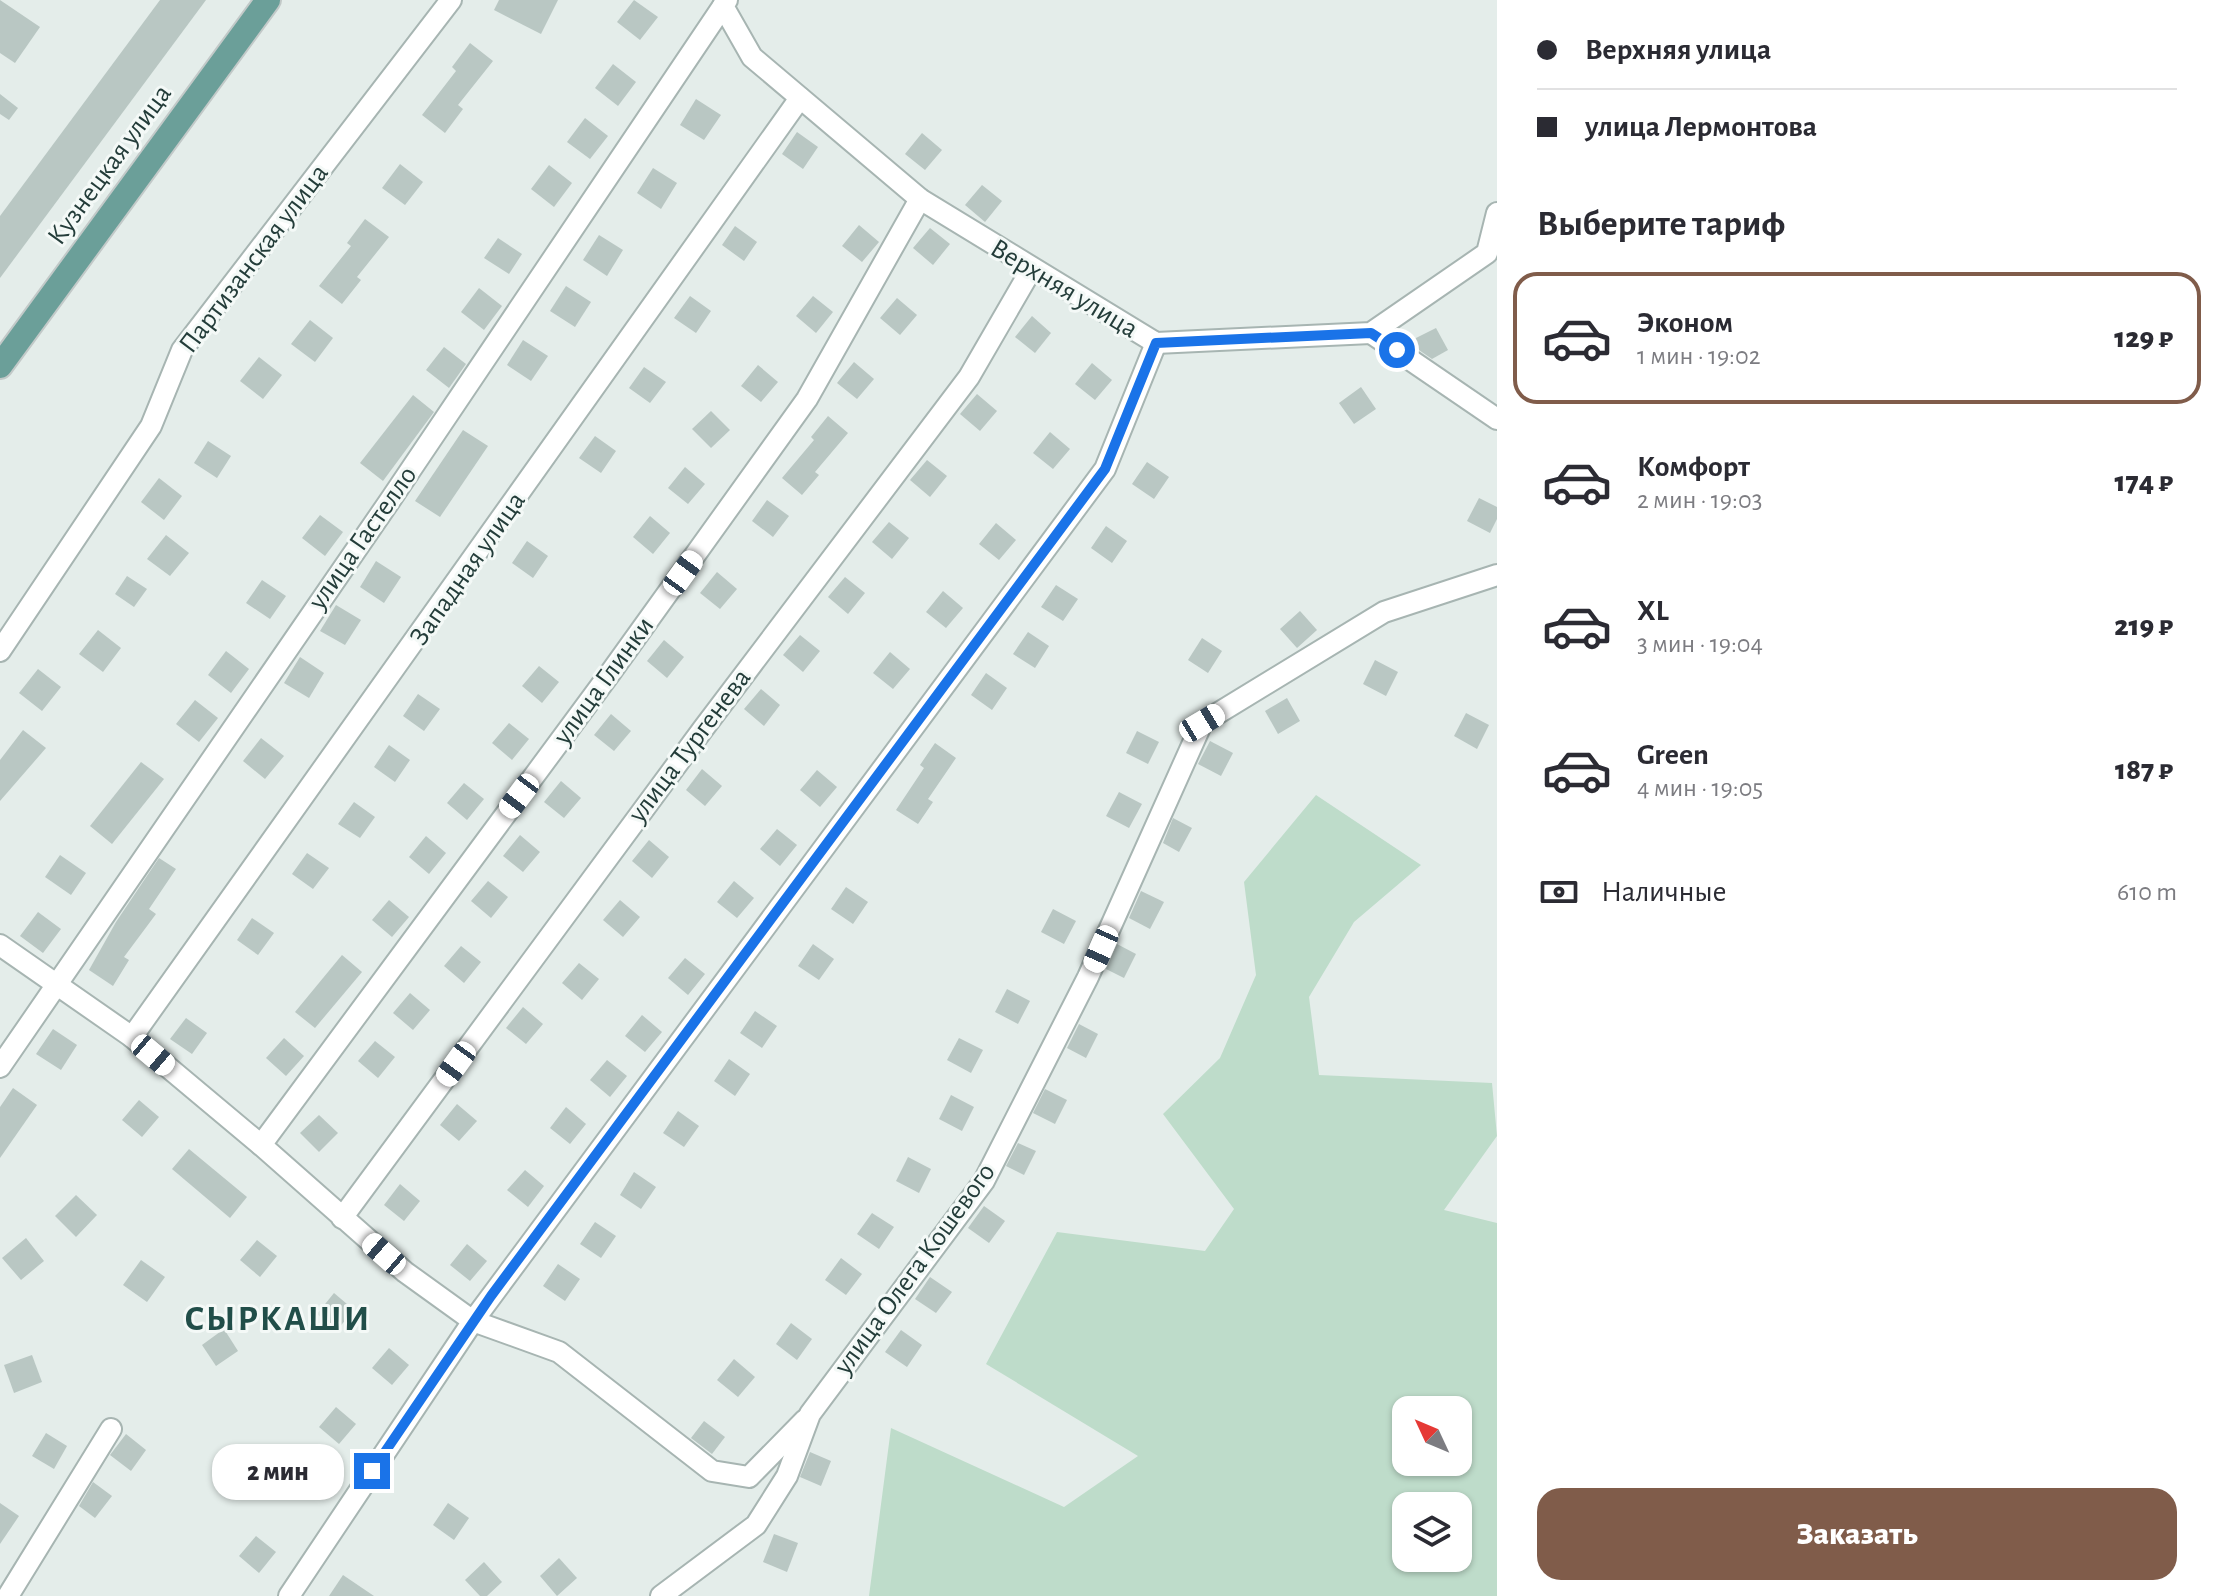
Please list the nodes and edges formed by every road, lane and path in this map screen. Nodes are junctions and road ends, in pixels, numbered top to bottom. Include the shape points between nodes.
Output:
1 (268, 0) edge
2 (451, 0) edge
3 (725, 3) edge
4 (800, 98) junction
5 (920, 199) junction
6 (1497, 213) edge
7 (1031, 270) junction
8 (1371, 333) junction
9 (1156, 343) junction
10 (0, 366) edge
11 (1497, 419) edge
12 (1497, 575) edge
13 (0, 651) edge
14 (0, 945) edge
15 (53, 985) junction
16 (132, 1037) junction
17 (0, 1067) edge
18 (261, 1145) junction
19 (342, 1218) junction
20 (473, 1321) junction
21 (810, 1414) junction
22 (111, 1429) dead end
23 (8, 1596) edge
24 (289, 1596) edge
25 (661, 1596) edge

1 - 10 main road, Кузнецкая улица
2 - 13 street, Партизанская улица via 182,350 151,426
3 - 4 street, Верхняя улица via 752,57
3 - 15 street, улица Гастелло via 391,499
4 - 5 street, Верхняя улица
4 - 16 street, Западная улица
5 - 7 street, Верхняя улица
5 - 18 street, улица Глинки via 807,399
6 - 8 street via 1487,253
7 - 9 street, Верхняя улица
7 - 19 street, улица Тургенева via 969,377
8 - 9 street, Верхняя улица
8 - 11 street
9 - 20 street via 1105,469
12 - 21 street, улица Олега Кошевого via 1384,612 1202,723 1088,977 984,1181
14 - 15 street
15 - 16 street
15 - 17 street, улица Гастелло
16 - 18 street
18 - 19 street
19 - 20 street
20 - 21 street via 559,1352 712,1471 749,1477
20 - 24 street
21 - 25 street, улица Олега Кошевого via 787,1476 756,1525
22 - 23 street

